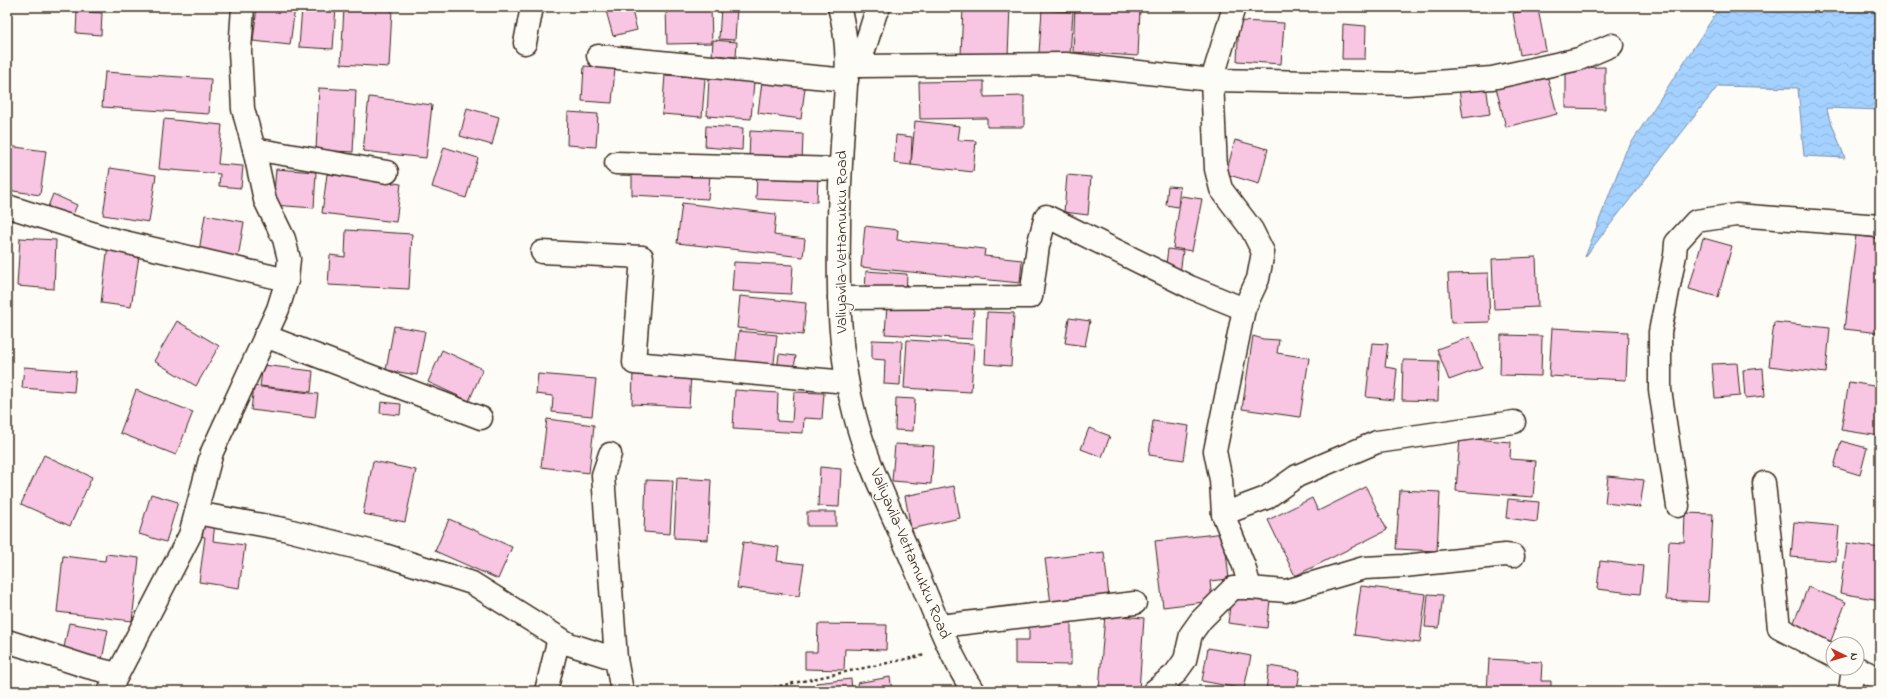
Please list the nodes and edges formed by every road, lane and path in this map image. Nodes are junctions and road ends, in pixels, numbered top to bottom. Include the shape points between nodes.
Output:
1 (243, 7) edge
2 (532, 7) edge
3 (839, 7) edge
4 (879, 7) edge
5 (1234, 7) edge
6 (525, 43) dead end
7 (1612, 45) dead end
8 (598, 56) dead end
9 (851, 70) junction
10 (1212, 80) junction
11 (254, 149) junction
12 (616, 163) dead end
13 (840, 169) junction
14 (388, 172) dead end
15 (7, 206) edge
16 (1880, 226) edge
17 (542, 252) dead end
18 (287, 280) junction
19 (839, 298) junction
20 (1244, 309) junction
21 (265, 336) junction
22 (847, 382) junction
23 (481, 418) dead end
24 (1514, 422) dead end
25 (610, 454) dead end
26 (1764, 483) dead end
27 (1678, 506) dead end
28 (196, 513) junction
29 (1223, 514) junction
30 (1513, 556) dead end
31 (1250, 588) junction
32 (1135, 603) dead end
33 (940, 626) junction
34 (559, 638) junction
35 (7, 641) edge
36 (951, 650) junction
37 (1825, 652) edge
38 (616, 659) junction
39 (1865, 672) edge
40 (1852, 676) edge
41 (1880, 679) edge
42 (113, 682) edge
43 (546, 691) edge
44 (622, 691) edge
45 (756, 691) edge
46 (973, 691) edge
47 (1154, 691) edge
48 (1850, 691) edge

1 - 11 street via 240,51 243,109
2 - 6 street
3 - 9 street, Valiyavila-Vettamukku Road
4 - 9 street
5 - 10 street
7 - 10 street via 1579,59 1492,78 1407,84
8 - 9 street
9 - 10 street via 1066,64
9 - 13 street, Valiyavila-Vettamukku Road
10 - 20 street via 1216,169 1221,189 1252,230 1263,252 1258,279
11 - 14 street
11 - 18 street via 265,200 284,239 289,259
12 - 13 street
13 - 19 street, Valiyavila-Vettamukku Road
15 - 18 street via 107,238
16 - 27 street via 1736,215 1696,221 1676,243 1660,332 1660,383
17 - 22 street via 642,257 634,363
18 - 21 street via 278,309
19 - 20 street via 1031,297 1038,246 1046,216 1190,288
19 - 22 street, Valiyavila-Vettamukku Road
20 - 29 street via 1215,451 1221,480
21 - 23 street
21 - 28 street via 212,452
22 - 33 street, Valiyavila-Vettamukku Road via 855,416 875,474
24 - 29 street via 1377,442 1297,476 1266,498
25 - 38 street via 603,475
26 - 37 street via 1780,628
28 - 34 street via 284,529 366,550 472,583
28 - 42 street via 190,535
29 - 31 street
30 - 31 street via 1364,568 1286,591
31 - 47 street via 1233,588 1201,620 1191,634 1185,660 1175,674
32 - 33 street
33 - 36 street, Valiyavila-Vettamukku Road
34 - 38 street
34 - 43 street
35 - 42 street via 88,667
36 - 45 path
36 - 46 street, Valiyavila-Vettamukku Road
38 - 44 street
39 - 41 street
40 - 48 street

